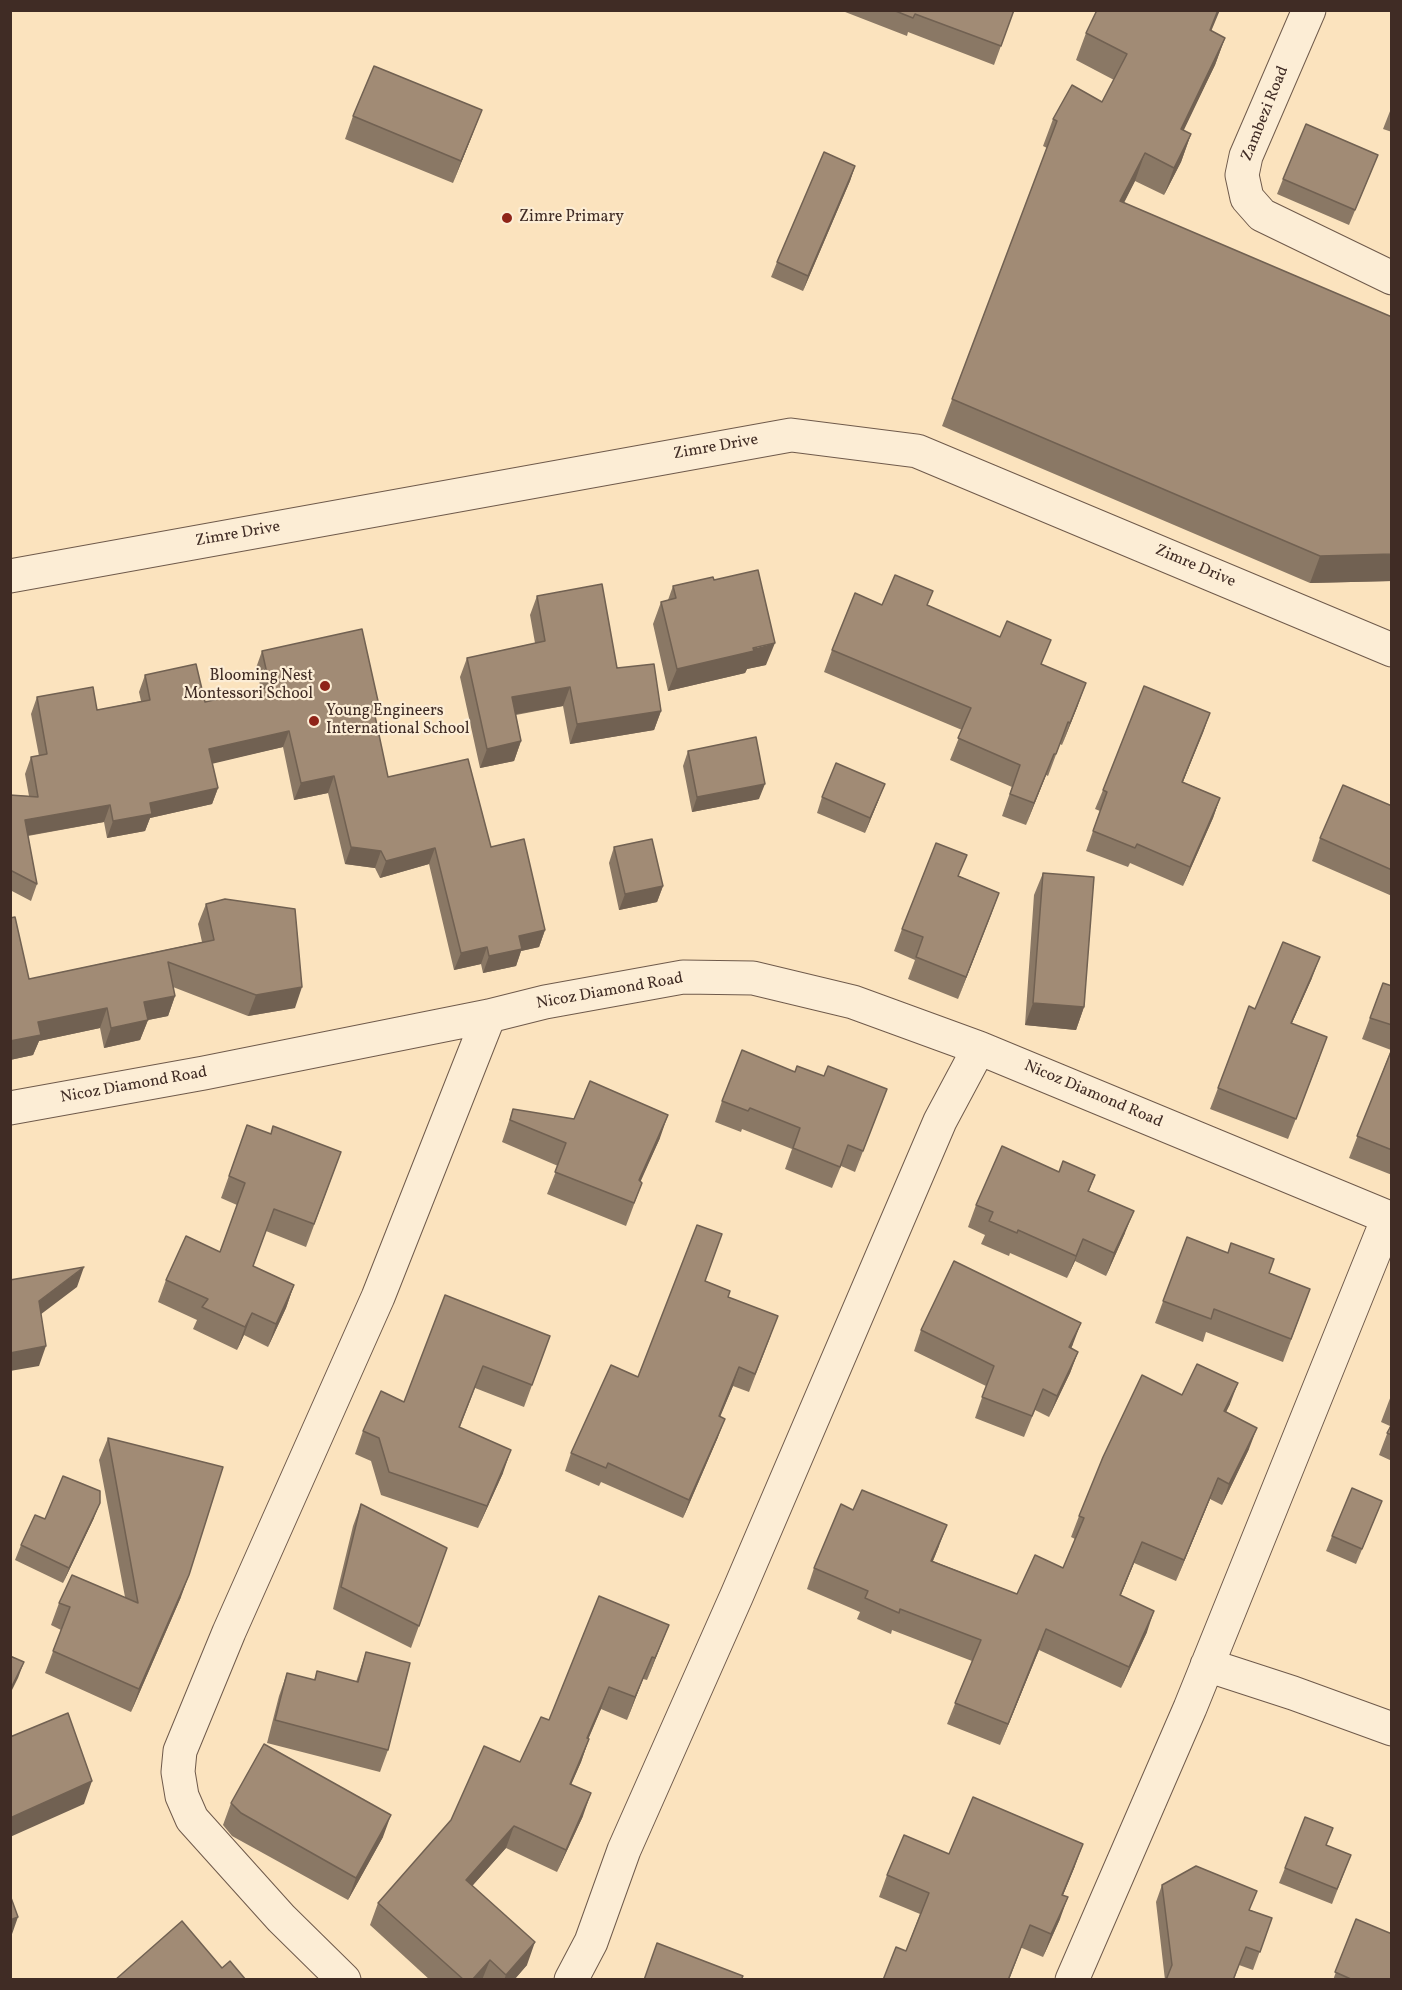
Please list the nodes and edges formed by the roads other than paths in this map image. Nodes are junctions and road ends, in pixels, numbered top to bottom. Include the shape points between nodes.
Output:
1 (1309, 10) edge
2 (1392, 278) edge
3 (10, 576) edge
4 (1391, 647) edge
5 (489, 1016) junction
6 (979, 1048) junction
7 (10, 1108) edge
8 (1390, 1219) edge
9 (1207, 1665) junction
10 (1392, 1729) edge
11 (344, 1980) edge
12 (571, 1980) edge
13 (1072, 1980) edge

1 - 2 street, Zambezi Road via 1246,156 1242,175 1247,198 1262,215
3 - 4 street, Zimre Drive via 791,435 917,451
5 - 6 street, Nicoz Diamond Road via 683,977 753,978 853,1002
5 - 7 street, Nicoz Diamond Road
5 - 11 street via 378,1297 180,1751 182,1796 192,1819 281,1918
6 - 8 street, Nicoz Diamond Road
6 - 12 street via 936,1131 624,1850 591,1942
8 - 9 street
9 - 10 street
9 - 13 street

